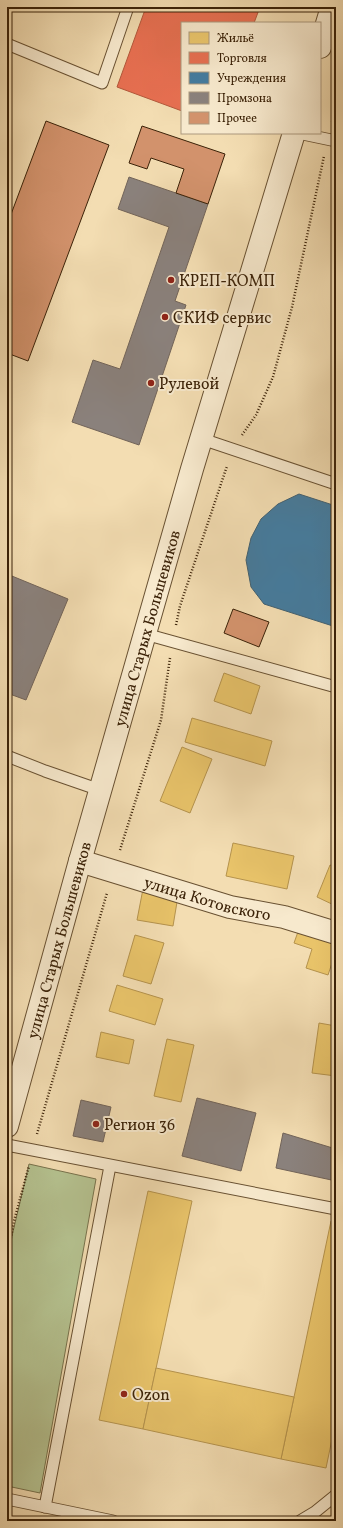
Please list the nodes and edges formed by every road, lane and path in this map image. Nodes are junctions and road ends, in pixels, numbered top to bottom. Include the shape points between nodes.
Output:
1 (128, 7) edge
2 (332, 7) edge
3 (7, 44) edge
4 (321, 44) edge
5 (336, 109) edge
6 (294, 134) edge
7 (303, 134) edge
8 (332, 140) edge
9 (202, 439) junction
10 (232, 449) junction
11 (336, 484) edge
12 (145, 634) junction
13 (172, 641) junction
14 (336, 687) edge
15 (7, 756) edge
16 (100, 790) junction
17 (80, 861) junction
18 (113, 871) junction
19 (336, 933) edge
20 (7, 1126) edge
21 (7, 1145) edge
22 (33, 1150) junction
23 (110, 1166) junction
24 (336, 1209) edge
25 (7, 1259) edge
26 (336, 1494) edge
27 (7, 1499) edge
28 (46, 1507) junction
29 (113, 1521) edge
30 (300, 1521) edge

1 - 3 lane via 102,83
2 - 4 street
5 - 8 path
6 - 9 street, улица Старых Большевиков
7 - 8 lane
8 - 10 path via 273,377 256,415
9 - 10 lane
9 - 12 street, улица Старых Большевиков
10 - 11 lane
10 - 13 path via 180,606
12 - 13 lane
12 - 16 street, улица Старых Большевиков
13 - 14 lane
13 - 18 path via 161,720
15 - 16 lane
16 - 17 street, улица Старых Большевиков
17 - 18 street, улица Котовского
17 - 20 street, улица Старых Большевиков
18 - 19 street, улица Котовского via 230,907 284,917
18 - 22 path
21 - 22 lane
22 - 23 lane
22 - 25 path via 14,1221
23 - 24 lane
23 - 28 lane
26 - 30 lane
27 - 28 lane
28 - 29 lane

